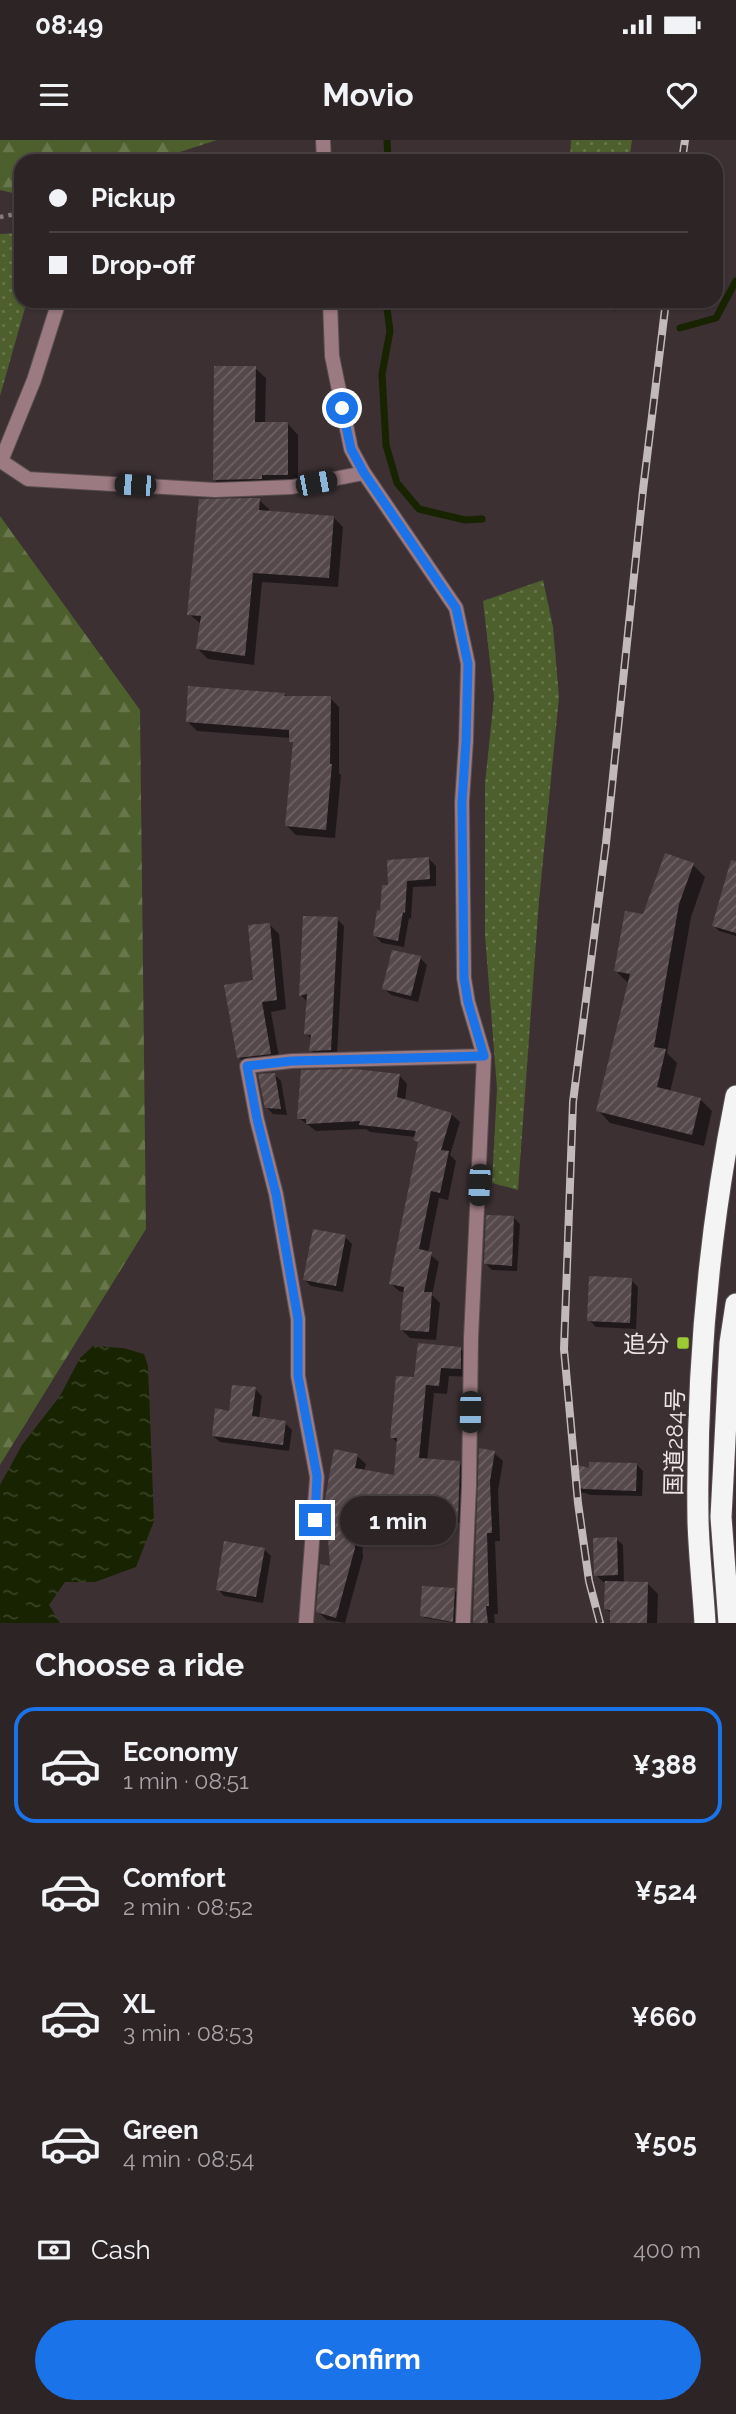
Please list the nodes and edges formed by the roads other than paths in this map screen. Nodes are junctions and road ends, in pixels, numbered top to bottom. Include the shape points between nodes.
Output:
1 (57, 308) edge
2 (330, 308) edge
3 (364, 473) junction
4 (484, 1056) junction
5 (736, 1096) edge
6 (736, 1304) edge
7 (306, 1623) edge
8 (463, 1623) edge
9 (705, 1623) edge
10 (729, 1623) edge

1 - 3 street via 1,461 27,478 215,490 292,487
2 - 3 street via 332,356 342,408 351,449
3 - 4 street via 456,608 468,664 462,802 464,978
4 - 7 street via 247,1066 296,1306 298,1376 317,1476
4 - 8 street
5 - 9 highway, 国道284号 via 722,1163 703,1336 698,1522
6 - 10 highway via 721,1517

